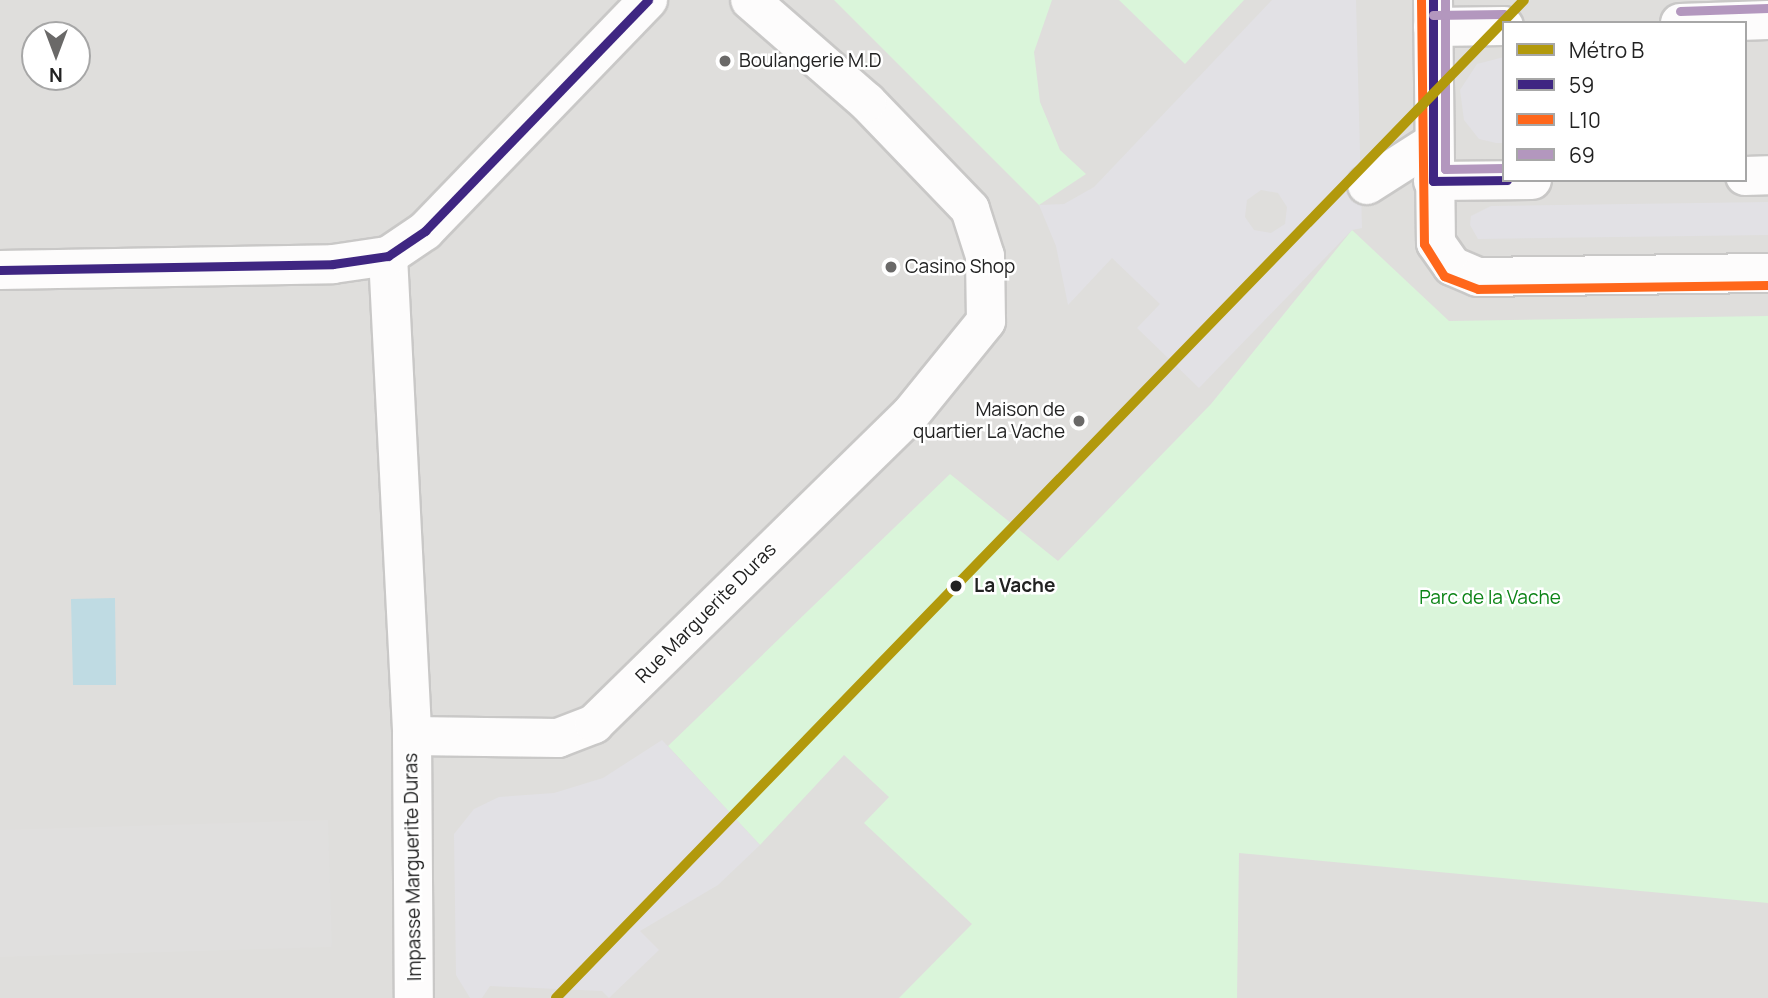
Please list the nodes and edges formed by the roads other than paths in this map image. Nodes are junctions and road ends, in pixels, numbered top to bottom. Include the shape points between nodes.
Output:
1 (648, 0) edge
2 (750, 0) edge
3 (1433, 14) edge
4 (1768, 20) edge
5 (1739, 21) edge
6 (1502, 26) edge
7 (1433, 143) junction
8 (1768, 175) edge
9 (1747, 176) edge
10 (1502, 180) edge
11 (1433, 181) junction
12 (1367, 185) dead end
13 (388, 256) junction
14 (0, 270) edge
15 (1768, 273) edge
16 (412, 736) junction
17 (414, 998) edge

1 - 13 street via 425,231
2 - 16 street, Rue Marguerite Duras via 867,102 970,209 985,256 986,321 910,415 594,724 558,738
3 - 6 street
3 - 7 street
4 - 5 street
7 - 11 street
7 - 12 street
8 - 9 street
10 - 11 street
11 - 15 street via 1436,243 1452,266 1478,277
13 - 14 street via 333,264
13 - 16 street
16 - 17 street, Impasse Marguerite Duras

